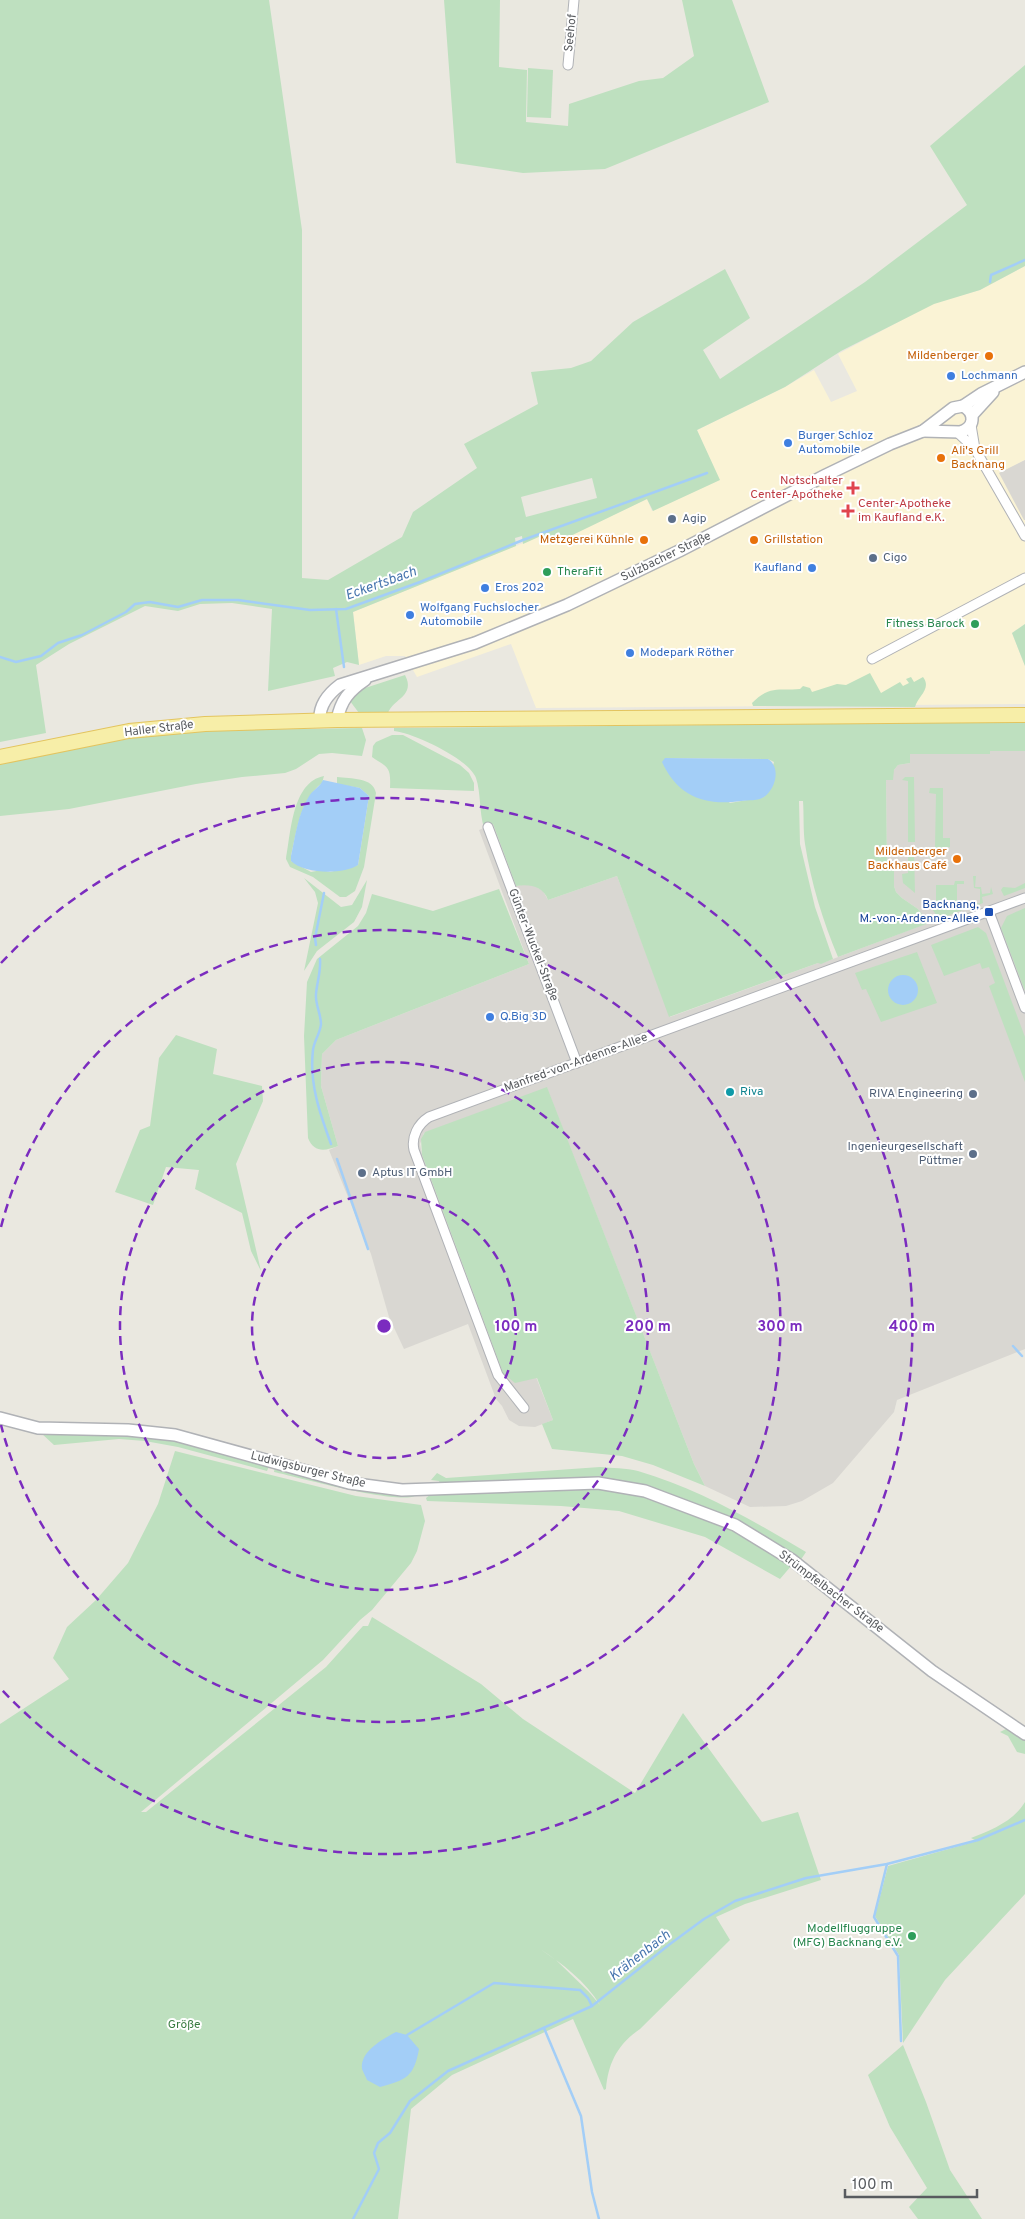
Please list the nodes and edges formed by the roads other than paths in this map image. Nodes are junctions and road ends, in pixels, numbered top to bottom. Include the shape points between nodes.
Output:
1 (574, 0) edge
2 (568, 65) dead end
3 (1025, 372) edge
4 (1000, 385) junction
5 (963, 406) junction
6 (948, 413) junction
7 (972, 420) junction
8 (923, 431) junction
9 (956, 431) junction
10 (975, 449) junction
11 (1025, 536) edge
12 (1025, 578) edge
13 (872, 659) dead end
14 (373, 674) junction
15 (1025, 715) edge
16 (320, 720) junction
17 (337, 720) junction
18 (0, 757) edge
19 (488, 826) dead end
20 (1025, 898) edge
21 (989, 912) junction
22 (1025, 1008) edge
23 (577, 1063) junction
24 (524, 1408) dead end
25 (0, 1418) edge
26 (619, 1485) joint
27 (1025, 1734) edge

1 - 2 street, Seehof
3 - 4 street, Sulzbacher Straße
4 - 5 street, Sulzbacher Straße
4 - 7 street, Sulzbacher Straße
5 - 6 street, Sulzbacher Straße
5 - 7 street
6 - 8 street, Sulzbacher Straße
6 - 9 street via 948,423
7 - 9 street, Sulzbacher Straße via 966,430
7 - 10 street
8 - 9 street, Sulzbacher Straße
8 - 14 street, Sulzbacher Straße via 826,475 566,605 475,643
9 - 10 street
10 - 11 street
12 - 13 street
14 - 16 street, Sulzbacher Straße via 334,690 324,702
14 - 17 street via 347,694
15 - 17 main road, Haller Straße
16 - 17 main road, Haller Straße
16 - 18 main road, Haller Straße via 155,728
19 - 23 street, Günter-Wuckel-Straße
20 - 21 street, Manfred-von-Ardenne-Allee
21 - 22 street
21 - 23 street, Manfred-von-Ardenne-Allee
23 - 24 street, Manfred-von-Ardenne-Allee via 429,1117 418,1128 413,1140 498,1375
25 - 26 street, Ludwigsburger Straße via 38,1428 128,1430 175,1435 350,1483 402,1490
26 - 27 street, Strümpfelbacher Straße via 645,1491 735,1525 792,1560 932,1671

